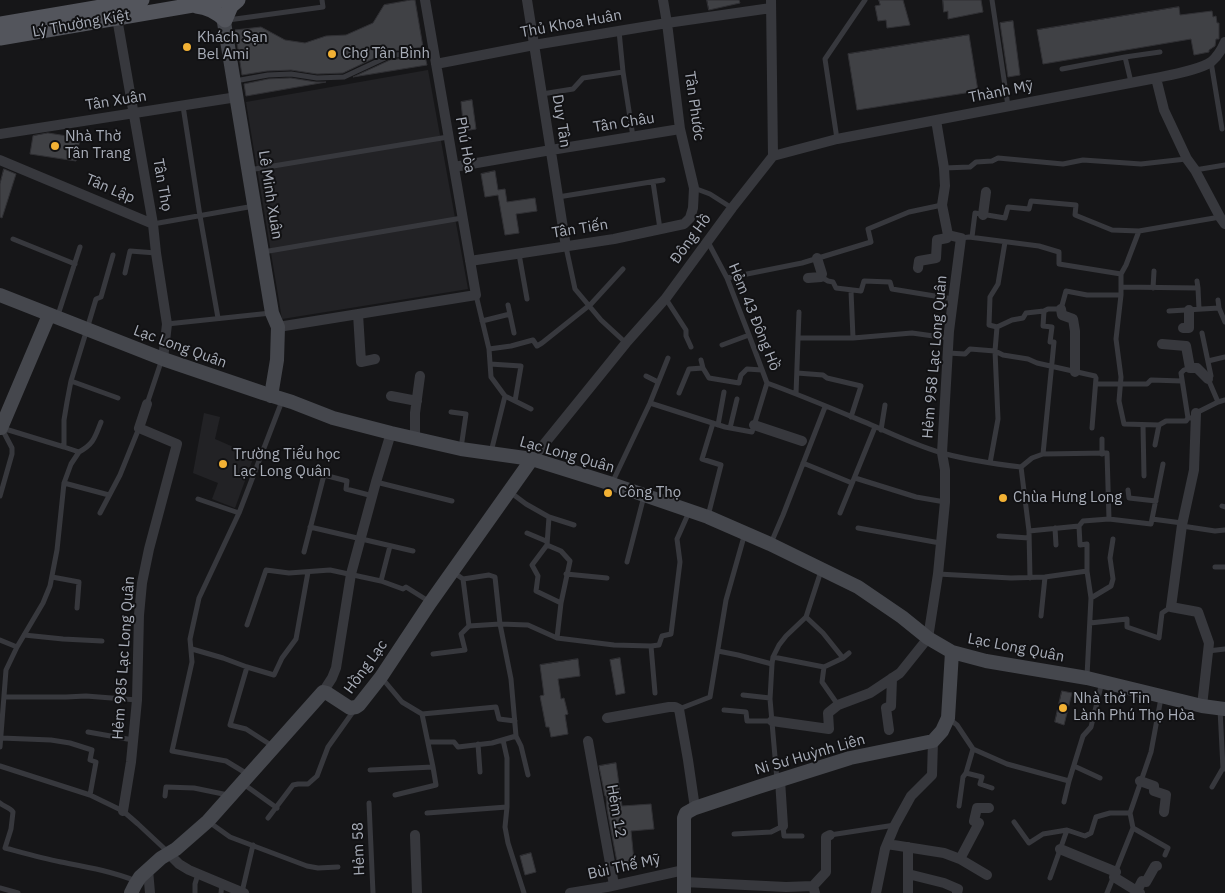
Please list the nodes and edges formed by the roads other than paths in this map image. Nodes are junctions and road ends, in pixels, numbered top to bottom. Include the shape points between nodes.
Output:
1 (142, 0) edge
2 (221, 0) edge
3 (238, 0) edge
4 (322, 0) edge
5 (425, 0) edge
6 (527, 0) edge
7 (663, 0) edge
8 (865, 0) edge
9 (992, 0) edge
10 (771, 4) edge
11 (192, 5) junction
12 (116, 18) junction
13 (225, 20) junction
14 (667, 23) junction
15 (0, 24) edge
16 (619, 30) junction
17 (0, 38) edge
18 (534, 44) junction
19 (1224, 48) edge
20 (433, 50) junction
21 (1160, 52) dead end
22 (1125, 57) junction
23 (1210, 62) junction
24 (436, 64) junction
25 (1062, 69) dead end
26 (623, 72) junction
27 (1156, 78) junction
28 (235, 81) junction
29 (1132, 83) junction
30 (542, 94) junction
31 (237, 97) junction
32 (183, 105) junction
33 (1008, 106) junction
34 (133, 113) junction
35 (936, 120) junction
36 (1222, 128) dead end
37 (680, 129) junction
38 (0, 134) edge
39 (448, 137) junction
40 (633, 137) junction
41 (837, 139) junction
42 (551, 150) junction
43 (773, 156) junction
44 (1187, 159) junction
45 (0, 160) edge
46 (1225, 165) edge
47 (454, 167) junction
48 (944, 168) junction
49 (249, 170) junction
50 (1195, 170) junction
51 (663, 180) dead end
52 (653, 182) junction
53 (694, 188) junction
54 (986, 192) dead end
55 (558, 198) junction
56 (942, 205) junction
57 (255, 206) junction
58 (732, 208) junction
59 (983, 215) junction
60 (200, 216) junction
61 (691, 216) joint
62 (462, 218) junction
63 (1223, 219) edge
64 (153, 224) junction
65 (660, 229) junction
66 (1139, 230) junction
67 (948, 236) junction
68 (967, 237) junction
69 (13, 239) dead end
70 (708, 242) junction
71 (1005, 242) junction
72 (80, 247) dead end
73 (566, 247) junction
74 (263, 252) junction
75 (156, 253) junction
76 (519, 254) junction
77 (114, 255) dead end
78 (817, 258) junction
79 (470, 261) junction
80 (75, 264) junction
81 (918, 268) dead end
82 (623, 269) dead end
83 (1154, 271) dead end
84 (125, 273) dead end
85 (1121, 274) junction
86 (821, 277) junction
87 (727, 278) junction
88 (808, 278) dead end
89 (1197, 281) dead end
90 (1121, 287) junction
91 (1153, 288) junction
92 (1198, 288) junction
93 (851, 291) junction
94 (0, 295) edge
95 (476, 295) junction
96 (1121, 295) junction
97 (666, 298) junction
98 (527, 299) dead end
99 (953, 299) junction
100 (1218, 300) dead end
101 (508, 305) dead end
102 (589, 305) junction
103 (1219, 308) junction
104 (1061, 309) junction
105 (1194, 309) junction
106 (1044, 310) junction
107 (1169, 311) dead end
108 (799, 312) dead end
109 (272, 313) junction
110 (358, 314) junction
111 (510, 314) junction
112 (53, 317) junction
113 (218, 318) junction
114 (482, 321) junction
115 (1225, 322) edge
116 (167, 324) junction
117 (278, 327) junction
118 (997, 327) junction
119 (1183, 328) dead end
120 (87, 330) junction
121 (514, 333) dead end
122 (1202, 333) dead end
123 (749, 335) junction
124 (799, 338) junction
125 (853, 338) junction
126 (948, 338) junction
127 (626, 343) junction
128 (1162, 344) dead end
129 (722, 345) dead end
130 (691, 347) dead end
131 (489, 349) junction
132 (995, 351) junction
133 (947, 353) junction
134 (1225, 357) edge
135 (668, 358) dead end
136 (163, 359) junction
137 (375, 359) dead end
138 (701, 360) dead end
139 (1208, 361) junction
140 (490, 364) junction
141 (1052, 367) junction
142 (703, 368) junction
143 (1190, 368) junction
144 (762, 370) junction
145 (797, 372) junction
146 (1075, 372) junction
147 (420, 376) dead end
148 (646, 376) dead end
149 (1208, 379) junction
150 (71, 381) junction
151 (1182, 381) junction
152 (658, 382) junction
153 (766, 383) junction
154 (1096, 384) junction
155 (1121, 384) junction
156 (724, 392) dead end
157 (679, 393) dead end
158 (796, 394) junction
159 (391, 396) dead end
160 (505, 396) junction
161 (118, 398) dead end
162 (277, 398) junction
163 (737, 399) dead end
164 (1225, 400) edge
165 (417, 401) junction
166 (515, 401) junction
167 (1218, 402) junction
168 (650, 403) junction
169 (148, 404) joint
170 (885, 405) dead end
171 (825, 407) junction
172 (531, 409) dead end
173 (451, 412) dead end
174 (851, 417) junction
175 (1194, 417) junction
176 (101, 422) dead end
177 (716, 424) junction
178 (1143, 425) junction
179 (1159, 426) junction
180 (875, 427) junction
181 (1, 428) edge
182 (139, 428) junction
183 (730, 428) junction
184 (753, 428) junction
185 (1092, 428) dead end
186 (881, 430) junction
187 (391, 433) junction
188 (416, 439) junction
189 (1102, 439) dead end
190 (802, 441) dead end
191 (1155, 445) dead end
192 (64, 448) junction
193 (461, 449) junction
194 (79, 452) junction
195 (491, 452) junction
196 (942, 453) junction
197 (1043, 454) junction
198 (1104, 454) junction
199 (532, 459) junction
200 (803, 463) junction
201 (990, 463) junction
202 (1163, 464) dead end
203 (1021, 467) junction
204 (1144, 476) dead end
205 (854, 480) junction
206 (376, 482) junction
207 (64, 483) junction
208 (612, 484) junction
209 (1128, 490) dead end
210 (510, 492) junction
211 (109, 495) junction
212 (0, 496) edge
213 (373, 496) junction
214 (644, 496) junction
215 (198, 499) dead end
216 (452, 501) dead end
217 (945, 502) junction
218 (1156, 502) junction
219 (689, 510) junction
220 (840, 512) dead end
221 (100, 513) dead end
222 (239, 513) junction
223 (550, 517) junction
224 (708, 517) junction
225 (1109, 518) junction
226 (1152, 519) junction
227 (1182, 524) junction
228 (574, 525) dead end
229 (1079, 526) junction
230 (310, 527) junction
231 (858, 528) dead end
232 (1055, 528) junction
233 (1225, 530) edge
234 (1029, 531) junction
235 (527, 532) dead end
236 (745, 533) junction
237 (999, 536) dead end
238 (1029, 538) junction
239 (361, 539) junction
240 (1113, 539) dead end
241 (547, 543) junction
242 (940, 543) junction
243 (770, 544) junction
244 (1056, 545) dead end
245 (390, 546) junction
246 (304, 552) dead end
247 (413, 552) dead end
248 (627, 562) dead end
249 (1215, 567) dead end
250 (1225, 567) edge
251 (822, 569) junction
252 (1087, 571) junction
253 (308, 572) junction
254 (352, 574) junction
255 (566, 574) junction
256 (938, 574) junction
257 (457, 575) junction
258 (52, 577) junction
259 (1045, 577) junction
260 (607, 578) dead end
261 (1030, 578) junction
262 (381, 582) junction
263 (1091, 598) junction
264 (430, 603) junction
265 (561, 603) junction
266 (1171, 607) junction
267 (77, 608) dead end
268 (806, 616) junction
269 (1041, 616) dead end
270 (1090, 623) junction
271 (500, 624) junction
272 (247, 625) dead end
273 (469, 626) junction
274 (24, 635) junction
275 (556, 638) junction
276 (928, 638) junction
277 (0, 640) edge
278 (102, 641) dead end
279 (651, 646) junction
280 (17, 647) junction
281 (192, 649) junction
282 (1225, 649) edge
283 (718, 651) junction
284 (1208, 651) junction
285 (952, 652) junction
286 (433, 654) dead end
287 (849, 654) dead end
288 (774, 657) junction
289 (843, 658) junction
290 (772, 664) junction
291 (246, 667) junction
292 (824, 667) junction
293 (381, 677) junction
294 (892, 678) junction
295 (1087, 678) junction
296 (1102, 682) junction
297 (323, 692) junction
298 (655, 693) dead end
299 (743, 696) dead end
300 (1161, 696) junction
301 (4, 697) junction
302 (770, 698) junction
303 (138, 700) junction
304 (838, 705) junction
305 (1202, 706) junction
306 (356, 708) junction
307 (679, 709) junction
308 (1222, 709) edge
309 (724, 710) dead end
310 (422, 714) junction
311 (607, 718) dead end
312 (948, 718) junction
313 (515, 721) junction
314 (772, 721) junction
315 (889, 730) dead end
316 (88, 732) dead end
317 (516, 736) junction
318 (1, 738) junction
319 (134, 740) junction
320 (503, 740) junction
321 (588, 741) dead end
322 (933, 741) junction
323 (428, 742) junction
324 (478, 744) junction
325 (0, 747) edge
326 (274, 747) junction
327 (973, 749) junction
328 (0, 766) edge
329 (1074, 766) junction
330 (433, 767) junction
331 (1224, 768) edge
332 (370, 770) dead end
333 (480, 772) dead end
334 (966, 773) junction
335 (528, 775) dead end
336 (1100, 778) dead end
337 (246, 779) junction
338 (778, 780) junction
339 (1069, 781) junction
340 (1140, 781) junction
341 (1212, 787) dead end
342 (992, 788) dead end
343 (90, 795) junction
344 (395, 795) dead end
345 (165, 796) dead end
346 (231, 796) junction
347 (1064, 802) dead end
348 (0, 803) edge
349 (369, 803) dead end
350 (959, 806) dead end
351 (507, 807) junction
352 (277, 808) junction
353 (695, 808) junction
354 (989, 808) dead end
355 (123, 811) junction
356 (1164, 812) dead end
357 (427, 813) dead end
358 (1130, 813) junction
359 (268, 818) dead end
360 (208, 821) junction
361 (1014, 822) dead end
362 (895, 825) junction
363 (783, 826) junction
364 (1133, 828) junction
365 (1067, 830) junction
366 (734, 834) dead end
367 (415, 835) dead end
368 (830, 835) joint
369 (802, 836) dead end
370 (887, 844) junction
371 (253, 845) junction
372 (2, 847) edge
373 (908, 848) junction
374 (1060, 849) junction
375 (169, 854) junction
376 (1165, 855) dead end
377 (960, 859) junction
378 (1157, 866) dead end
379 (338, 867) dead end
380 (148, 870) junction
381 (198, 874) junction
382 (908, 874) junction
383 (986, 875) dead end
384 (1115, 875) junction
385 (1050, 878) dead end
386 (684, 882) edge
387 (134, 887) edge
388 (618, 887) edge
389 (0, 888) edge
390 (221, 888) edge
391 (734, 888) edge
392 (786, 890) edge
393 (814, 890) edge
394 (8, 892) edge
395 (243, 892) edge
396 (1139, 892) edge
397 (18, 893) edge
398 (150, 893) edge
399 (195, 893) edge
400 (373, 893) edge
401 (416, 893) edge
402 (524, 893) edge
403 (570, 893) edge
404 (876, 893) edge
405 (908, 893) edge
406 (957, 893) edge
407 (1108, 893) edge

1 - 15 main road, Lý Thường Kiệt
2 - 11 main road, Lý Thường Kiệt
2 - 13 street, Lê Minh Xuân
3 - 13 main road
4 - 13 lane via 323,7
5 - 20 street, Phú Hòa
6 - 18 street, Duy Tân
7 - 14 street, Tân Phước
8 - 41 lane via 824,59
9 - 33 lane
10 - 14 street, Thủ Khoa Huân
10 - 43 street
11 - 12 main road, Lý Thường Kiệt
11 - 13 main road via 212,11
12 - 17 main road, Lý Thường Kiệt
12 - 34 street, Tân Thọ
13 - 28 street, Lê Minh Xuân
14 - 16 street, Thủ Khoa Huân
14 - 37 street, Tân Phước
16 - 18 street, Thủ Khoa Huân
16 - 26 lane
18 - 24 street, Thủ Khoa Huân
18 - 30 street, Duy Tân
19 - 23 street, Thành Mỹ
20 - 24 street, Phú Hòa
20 - 28 lane via 389,56 344,77 317,78 291,74
21 - 22 lane
22 - 25 lane
22 - 29 lane
23 - 27 street, Thành Mỹ
23 - 36 lane
24 - 39 street, Phú Hòa
26 - 30 lane via 583,78 573,89
26 - 40 lane
27 - 29 street, Thành Mỹ
27 - 44 street via 1164,110
28 - 31 street, Lê Minh Xuân
29 - 33 street, Thành Mỹ
30 - 42 street, Duy Tân
31 - 32 street, Tân Xuân
31 - 49 street, Lê Minh Xuân
32 - 34 street, Tân Xuân
32 - 60 lane
33 - 35 street, Thành Mỹ
34 - 38 street, Tân Xuân
34 - 64 street, Tân Thọ
35 - 41 street, Thành Mỹ
35 - 48 street
37 - 40 street, Tân Châu
37 - 53 street, Tân Phước
39 - 47 street, Phú Hòa
39 - 49 lane
40 - 42 street, Tân Châu
41 - 43 street, Thành Mỹ
42 - 47 street, Tân Châu
42 - 55 street, Duy Tân
43 - 58 street, Đông Hồ
44 - 48 lane via 1141,164 1083,160 1063,164 998,158 976,162 970,167
44 - 50 street
45 - 64 street, Tân Lập
46 - 50 lane
47 - 62 street, Phú Hòa
48 - 56 street
49 - 57 street, Lê Minh Xuân
50 - 63 street
51 - 52 lane
52 - 55 lane
52 - 65 lane via 660,203
53 - 58 lane
53 - 61 street, Tân Phước
54 - 59 street
55 - 73 street, Duy Tân
56 - 67 street
56 - 78 lane via 909,212 868,229 871,242
57 - 60 lane
57 - 74 street, Lê Minh Xuân
58 - 70 street, Đông Hồ
59 - 66 lane via 1005,218 1008,207 1029,209 1031,201 1076,205 1075,215 1112,230
59 - 68 lane via 975,214
60 - 64 lane
60 - 113 lane
61 - 65 street, Tân Tiến via 684,224
62 - 74 lane
62 - 79 street, Phú Hòa
63 - 66 lane
64 - 75 street, Tân Thọ
65 - 73 street, Tân Tiến
66 - 85 lane
67 - 68 street
67 - 81 street via 937,240 936,258 919,261
68 - 71 lane
68 - 99 street, Hẻm 958 Lạc Long Quân
69 - 80 lane
70 - 87 lane, Hẻm 43 Đông Hồ
70 - 97 street, Đông Hồ
71 - 85 lane via 1059,252 1059,264
71 - 118 lane via 998,284 990,297 989,325
72 - 80 lane
73 - 76 street, Tân Tiến
73 - 102 lane via 575,289
74 - 109 street, Lê Minh Xuân
75 - 84 lane via 130,251
75 - 116 street, Tân Thọ
76 - 79 street, Tân Tiến
76 - 98 lane
77 - 120 lane
78 - 86 street
78 - 87 lane
79 - 95 street, Phú Hòa
80 - 112 lane
82 - 102 lane
83 - 91 lane
85 - 90 lane
86 - 88 street
86 - 93 lane via 833,282 836,288
87 - 123 lane, Hẻm 43 Đông Hồ
89 - 92 lane
90 - 91 lane
90 - 96 lane
91 - 92 lane
92 - 105 lane
93 - 99 lane via 861,292 864,281 890,282 892,289
93 - 125 lane
94 - 112 street, Lạc Long Quân
95 - 110 street
95 - 114 lane
96 - 104 lane via 1066,291
96 - 155 lane via 1116,339
97 - 127 street, Đông Hồ
97 - 130 lane via 686,330
99 - 126 street, Hẻm 958 Lạc Long Quân
100 - 103 lane
101 - 111 lane
102 - 127 lane via 600,320
102 - 131 lane via 542,344 536,346 533,340
103 - 105 lane
103 - 115 lane
104 - 106 lane
104 - 146 street via 1062,315 1073,319
105 - 107 lane
105 - 119 street via 1189,328
106 - 118 lane via 1026,313 1023,318
106 - 141 lane via 1043,326 1052,327
108 - 124 lane
109 - 113 lane
109 - 117 street, Lê Minh Xuân
110 - 117 street
110 - 137 street via 361,362
111 - 114 lane
111 - 121 lane
112 - 120 street, Lạc Long Quân
112 - 181 street
113 - 116 lane
114 - 131 lane
116 - 136 street, Tân Thọ
117 - 162 street, Lê Minh Xuân
118 - 132 lane
120 - 136 street, Lạc Long Quân
120 - 150 lane
122 - 139 lane
123 - 129 lane
123 - 144 lane, Hẻm 43 Đông Hồ
124 - 125 lane
124 - 145 lane
125 - 126 lane via 912,332
126 - 133 street, Hẻm 958 Lạc Long Quân
127 - 199 street, Đông Hồ
128 - 143 street via 1186,346
131 - 140 lane
132 - 133 lane via 970,349 965,354
132 - 141 lane
132 - 201 lane via 998,419
133 - 196 street, Hẻm 958 Lạc Long Quân
134 - 139 lane
135 - 152 lane
136 - 162 street, Lạc Long Quân
136 - 169 lane
138 - 142 lane
139 - 149 lane via 1211,376
140 - 160 lane via 492,377
140 - 166 lane via 521,366
141 - 146 lane
141 - 197 lane
142 - 144 lane via 709,378 739,383 747,369
142 - 157 lane via 690,369
143 - 149 street via 1197,368
143 - 151 lane via 1181,373
144 - 153 lane, Hẻm 43 Đông Hồ
145 - 158 lane
145 - 174 lane via 823,375 861,386
146 - 154 lane via 1095,376
147 - 165 street
148 - 152 lane
149 - 167 lane
150 - 161 lane
150 - 192 lane via 64,420
151 - 155 lane via 1151,380 1147,384
151 - 175 lane
152 - 168 lane
153 - 158 lane
153 - 184 lane, Hẻm 43 Đông Hồ
154 - 155 lane
154 - 185 lane
155 - 178 lane via 1119,401 1124,424
156 - 177 lane
158 - 171 lane
159 - 165 street
160 - 166 lane
160 - 195 lane
162 - 187 street, Lạc Long Quân via 332,418
162 - 222 lane
163 - 183 lane
164 - 167 lane
165 - 188 street
166 - 172 lane
167 - 175 lane
168 - 177 lane
168 - 208 lane
169 - 182 street
170 - 186 lane
171 - 174 lane
171 - 200 lane
173 - 193 lane via 466,414
174 - 180 lane
175 - 179 lane via 1186,421 1166,421
175 - 227 street via 1194,470
176 - 194 lane via 92,444
177 - 183 lane
177 - 224 lane via 702,459 721,465
178 - 179 lane
178 - 204 lane
179 - 191 lane
180 - 186 lane
180 - 205 lane
181 - 192 lane
181 - 212 lane via 12,454
182 - 211 lane
182 - 303 street, Hẻm 985 Lạc Long Quân via 177,444 142,583
183 - 184 lane
184 - 190 street
186 - 196 lane
187 - 188 street, Lạc Long Quân
187 - 206 street
188 - 193 street, Lạc Long Quân
189 - 198 lane
192 - 194 lane
193 - 195 street, Lạc Long Quân
194 - 207 lane
195 - 199 street, Lạc Long Quân
196 - 201 lane
196 - 217 street, Hẻm 958 Lạc Long Quân
197 - 198 lane
197 - 203 lane
198 - 225 lane
199 - 208 street, Lạc Long Quân
199 - 210 street, Hồng Lạc
200 - 205 lane
200 - 243 lane
201 - 203 lane
202 - 218 lane
203 - 234 lane
205 - 217 lane
205 - 220 lane
206 - 213 street
206 - 216 lane
207 - 211 lane
207 - 258 lane
208 - 214 street, Lạc Long Quân
209 - 218 lane via 1129,498
210 - 223 lane
210 - 257 street, Hồng Lạc
211 - 221 lane
213 - 230 lane via 346,489 347,481 324,475
213 - 239 street
214 - 219 street, Lạc Long Quân
214 - 248 lane
215 - 222 lane
217 - 242 street, Hẻm 958 Lạc Long Quân
218 - 226 lane
219 - 224 street, Lạc Long Quân
219 - 279 lane via 677,539 680,562 671,634 662,636 659,645
222 - 281 lane via 199,598 190,639
223 - 228 lane
223 - 241 lane
224 - 236 street, Lạc Long Quân
225 - 226 lane via 1151,524
225 - 229 lane via 1083,520
226 - 227 lane
227 - 233 lane
227 - 266 street
229 - 232 lane
229 - 252 lane via 1080,545 1087,544
230 - 239 lane
230 - 246 lane
231 - 242 lane
232 - 234 lane
232 - 244 lane
234 - 238 lane
235 - 241 lane
236 - 243 street, Lạc Long Quân
236 - 283 lane via 726,600
237 - 238 lane
238 - 261 lane
239 - 245 lane
239 - 254 street
240 - 263 lane via 1111,586
241 - 255 lane via 570,561
241 - 265 lane via 532,565 538,576 536,591
242 - 256 street, Hẻm 958 Lạc Long Quân
243 - 251 street, Lạc Long Quân
245 - 247 lane
245 - 262 lane
249 - 250 lane
251 - 268 lane
251 - 276 street, Lạc Long Quân via 858,587
252 - 259 lane
252 - 263 lane
253 - 254 lane via 330,570
253 - 272 lane via 266,570
253 - 291 lane via 296,639 274,675
254 - 262 lane
254 - 297 street via 336,668
255 - 260 lane
255 - 265 lane
256 - 261 lane
256 - 276 street, Hẻm 958 Lạc Long Quân
257 - 264 street, Hồng Lạc
257 - 271 lane via 495,577
257 - 273 lane
258 - 267 lane via 80,582
258 - 274 lane via 44,603
259 - 261 lane
259 - 269 lane
262 - 264 lane via 403,589 406,587
263 - 270 lane
264 - 293 street, Hồng Lạc
265 - 275 lane
266 - 270 lane via 1162,613 1159,638 1127,627 1127,620
266 - 284 street via 1198,612 1209,643
268 - 288 lane via 786,636
268 - 289 lane
270 - 295 lane
271 - 273 lane
271 - 275 lane via 528,625
271 - 313 lane via 512,678
273 - 286 lane via 461,634 465,650
274 - 278 lane
274 - 280 lane
275 - 279 lane
276 - 285 street, Lạc Long Quân
276 - 294 street via 900,673
277 - 280 lane
279 - 298 lane
280 - 301 lane via 6,670
281 - 291 lane
281 - 337 lane via 192,662 172,751 226,761
282 - 284 lane
283 - 290 lane
283 - 307 lane via 710,697
284 - 305 street
285 - 295 street, Lạc Long Quân
285 - 312 street
287 - 289 lane
288 - 290 lane
288 - 292 lane
289 - 292 lane
290 - 302 lane
291 - 326 lane via 230,725 246,729
292 - 304 lane via 822,682
293 - 306 street, Hồng Lạc
293 - 310 lane via 402,702
294 - 304 street via 870,692
294 - 315 street via 891,706 886,708
295 - 296 street, Lạc Long Quân
296 - 300 street, Lạc Long Quân
296 - 329 lane via 1091,727 1083,736
297 - 306 street, Hồng Lạc via 350,708
297 - 326 street, Hồng Lạc
299 - 302 lane
300 - 305 street, Lạc Long Quân
300 - 340 lane via 1150,752
301 - 303 lane via 86,696
301 - 318 lane
302 - 314 lane
303 - 319 street, Hẻm 985 Lạc Long Quân
304 - 314 street via 828,713 829,729
305 - 308 street, Lạc Long Quân
306 - 352 lane via 328,747 317,776 308,784 293,785
307 - 311 street via 669,707
307 - 353 street
308 - 331 lane
309 - 314 lane via 746,712 747,721
310 - 313 lane via 496,707 499,719
310 - 323 lane
312 - 322 street
312 - 327 lane via 957,725
313 - 317 lane
314 - 338 lane
316 - 319 lane
317 - 320 lane
317 - 335 lane
318 - 325 lane
318 - 343 lane via 51,740 92,750 90,760 96,762
319 - 355 street, Hẻm 985 Lạc Long Quân
320 - 324 lane
320 - 351 lane via 507,758
321 - 388 street, Hẻm 12
322 - 338 street, Ni Sư Huỳnh Liên via 850,758
322 - 362 street via 932,775 912,796
323 - 324 lane via 454,742 458,747
323 - 330 lane
324 - 333 lane
326 - 337 street, Hồng Lạc
327 - 334 lane
327 - 339 lane via 1007,764
328 - 343 lane
329 - 336 lane
329 - 339 lane
330 - 332 lane
330 - 344 lane via 436,786
331 - 341 lane
334 - 342 lane via 982,777 980,784
334 - 350 lane
337 - 346 street, Hồng Lạc
337 - 352 lane
338 - 353 street, Ni Sư Huỳnh Liên
338 - 363 street
339 - 347 lane
340 - 356 street via 1166,795
340 - 358 lane
343 - 355 lane
345 - 346 lane via 166,787 194,788
346 - 360 street, Hồng Lạc
348 - 372 lane via 13,812 11,829
349 - 400 lane, Hẻm 58
351 - 357 lane
351 - 402 lane via 505,827 508,843
352 - 359 lane
353 - 386 street via 684,818
354 - 377 street via 977,808 974,821 979,823
355 - 375 lane
358 - 364 lane
358 - 365 lane via 1096,817 1091,833 1085,836
360 - 371 lane via 230,837
360 - 375 street, Hồng Lạc
361 - 365 lane via 1029,843 1043,834
362 - 368 lane
362 - 370 street
363 - 366 lane via 771,832
363 - 369 lane via 784,836
364 - 376 lane via 1168,848
364 - 384 lane
365 - 374 lane
367 - 401 street
368 - 393 street via 826,838 826,872
370 - 373 street
370 - 404 street
371 - 379 lane via 307,866
371 - 395 lane
372 - 387 lane via 107,870
373 - 377 street via 944,853
373 - 382 street
374 - 384 street
374 - 385 lane
375 - 380 street, Hồng Lạc
375 - 381 street via 179,864
377 - 383 street
378 - 396 street via 1146,882 1142,881
380 - 387 street, Hồng Lạc
380 - 398 street
381 - 390 street
381 - 399 lane
382 - 405 street
382 - 406 street via 944,882 958,889
384 - 396 street
384 - 407 lane
386 - 388 street, Bùi Thế Mỹ
386 - 391 street, Bùi Thế Mỹ
388 - 403 street, Bùi Thế Mỹ
389 - 394 lane
390 - 395 street
391 - 392 street, Bùi Thế Mỹ
392 - 393 street, Bùi Thế Mỹ
394 - 397 lane

